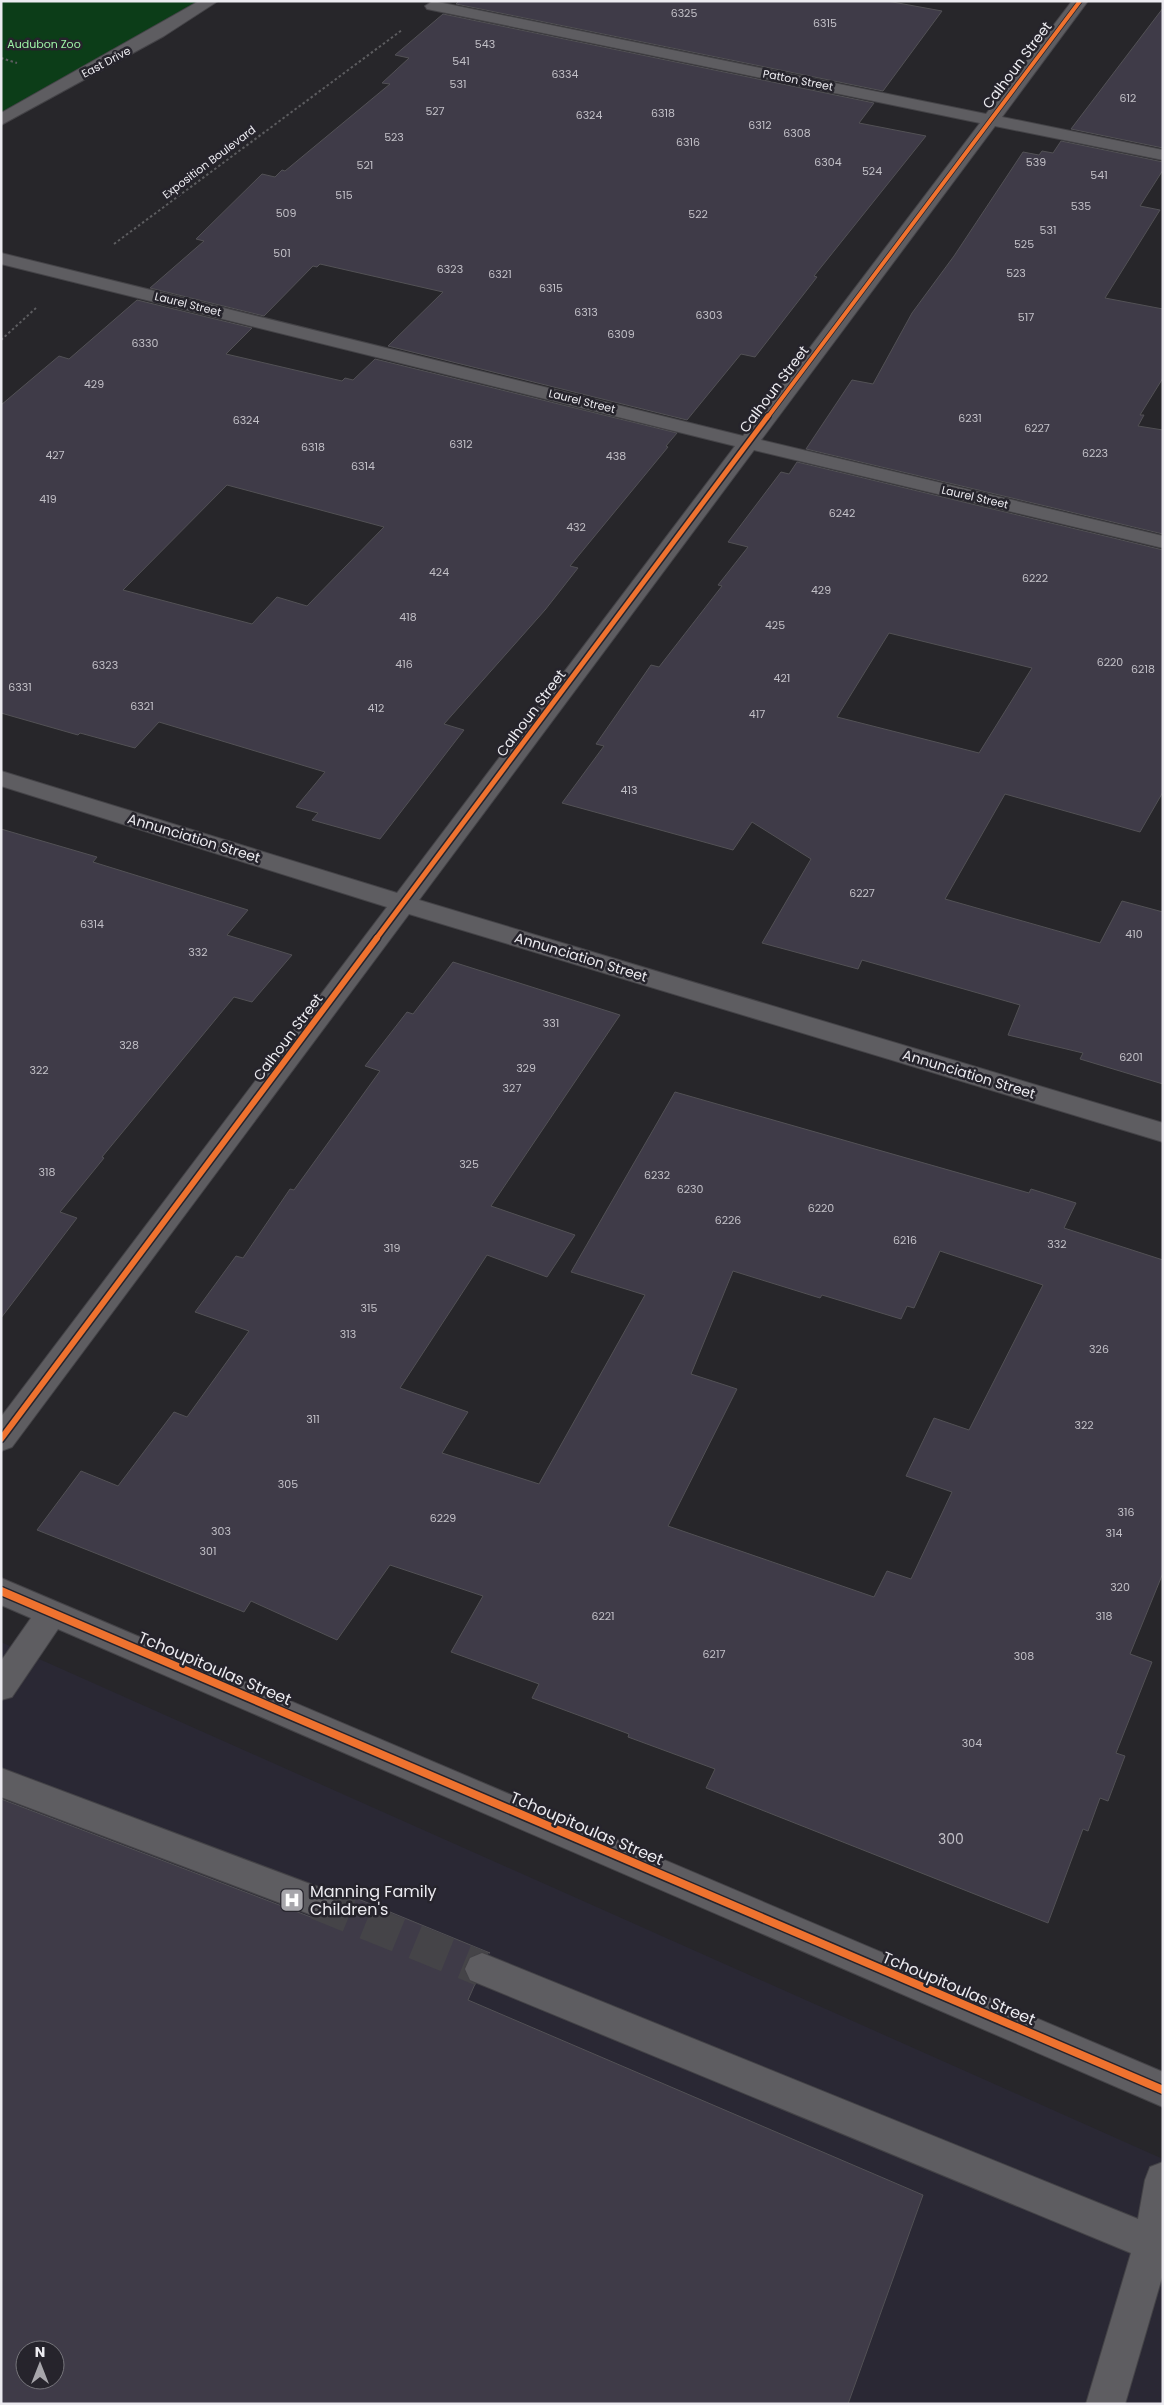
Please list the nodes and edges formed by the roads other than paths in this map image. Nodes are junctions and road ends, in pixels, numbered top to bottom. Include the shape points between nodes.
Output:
1 (210, 1) edge
2 (1080, 1) edge
3 (433, 6) road end
4 (1, 120) edge
5 (992, 120) junction
6 (1163, 155) edge
7 (1, 258) edge
8 (749, 443) junction
9 (1163, 542) edge
10 (1, 778) edge
11 (404, 904) junction
12 (1163, 1133) edge
13 (1, 1439) edge
14 (1, 1591) edge
15 (52, 1613) junction
16 (1, 1687) edge
17 (1, 1782) edge
18 (317, 1902) tunnel mouth
19 (482, 1969) tunnel mouth
20 (1163, 2090) edge
21 (1163, 2180) edge
22 (1153, 2242) junction
23 (1105, 2404) edge

1 - 4 street, East Drive via 149,39
2 - 5 street, Calhoun Street
3 - 5 street, Patton Street
5 - 6 street, Patton Street
5 - 8 street, Calhoun Street
7 - 8 street, Laurel Street
8 - 9 street, Laurel Street
8 - 11 street, Calhoun Street
10 - 11 street, Annunciation Street
11 - 12 street, Annunciation Street
11 - 13 street, Calhoun Street
14 - 15 street, Tchoupitoulas Street
15 - 16 street
15 - 20 street, Tchoupitoulas Street
17 - 18 street
19 - 22 street
21 - 22 street
22 - 23 street

